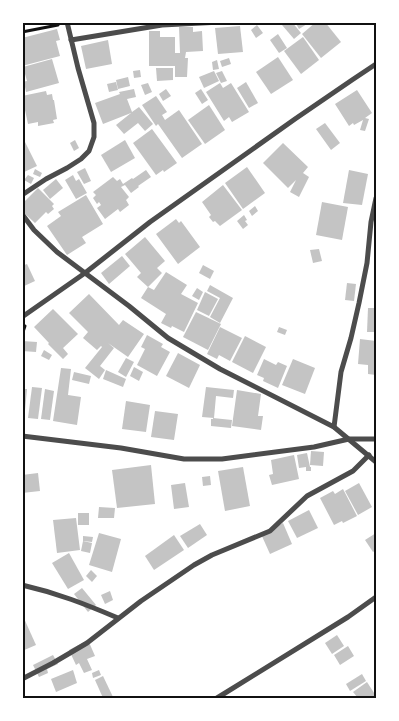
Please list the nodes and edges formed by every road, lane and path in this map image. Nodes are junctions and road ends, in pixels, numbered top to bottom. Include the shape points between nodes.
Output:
1 (66, 22) edge
2 (221, 22) edge
3 (22, 32) edge
4 (71, 40) junction
5 (376, 66) edge
6 (22, 195) edge
7 (376, 198) edge
8 (22, 214) edge
9 (85, 273) junction
10 (22, 317) edge
11 (334, 427) junction
12 (22, 436) edge
13 (349, 439) junction
14 (376, 439) edge
15 (369, 455) junction
16 (376, 461) edge
17 (22, 585) edge
18 (376, 598) edge
19 (118, 618) junction
20 (22, 680) edge
21 (217, 698) edge

1 - 3 path
1 - 4 street
2 - 4 street via 162,25
4 - 6 street via 94,123 94,137 89,151 81,159
5 - 9 street via 150,222
7 - 11 street via 359,303 341,372
8 - 9 street via 57,252
9 - 10 street
9 - 11 street via 168,338 220,369
11 - 13 street
12 - 13 street via 184,459 222,459
13 - 14 street
13 - 15 street
15 - 16 street
15 - 19 street via 353,471 307,496 270,530 194,564
17 - 19 street via 60,594
18 - 21 street
19 - 20 street via 86,643

